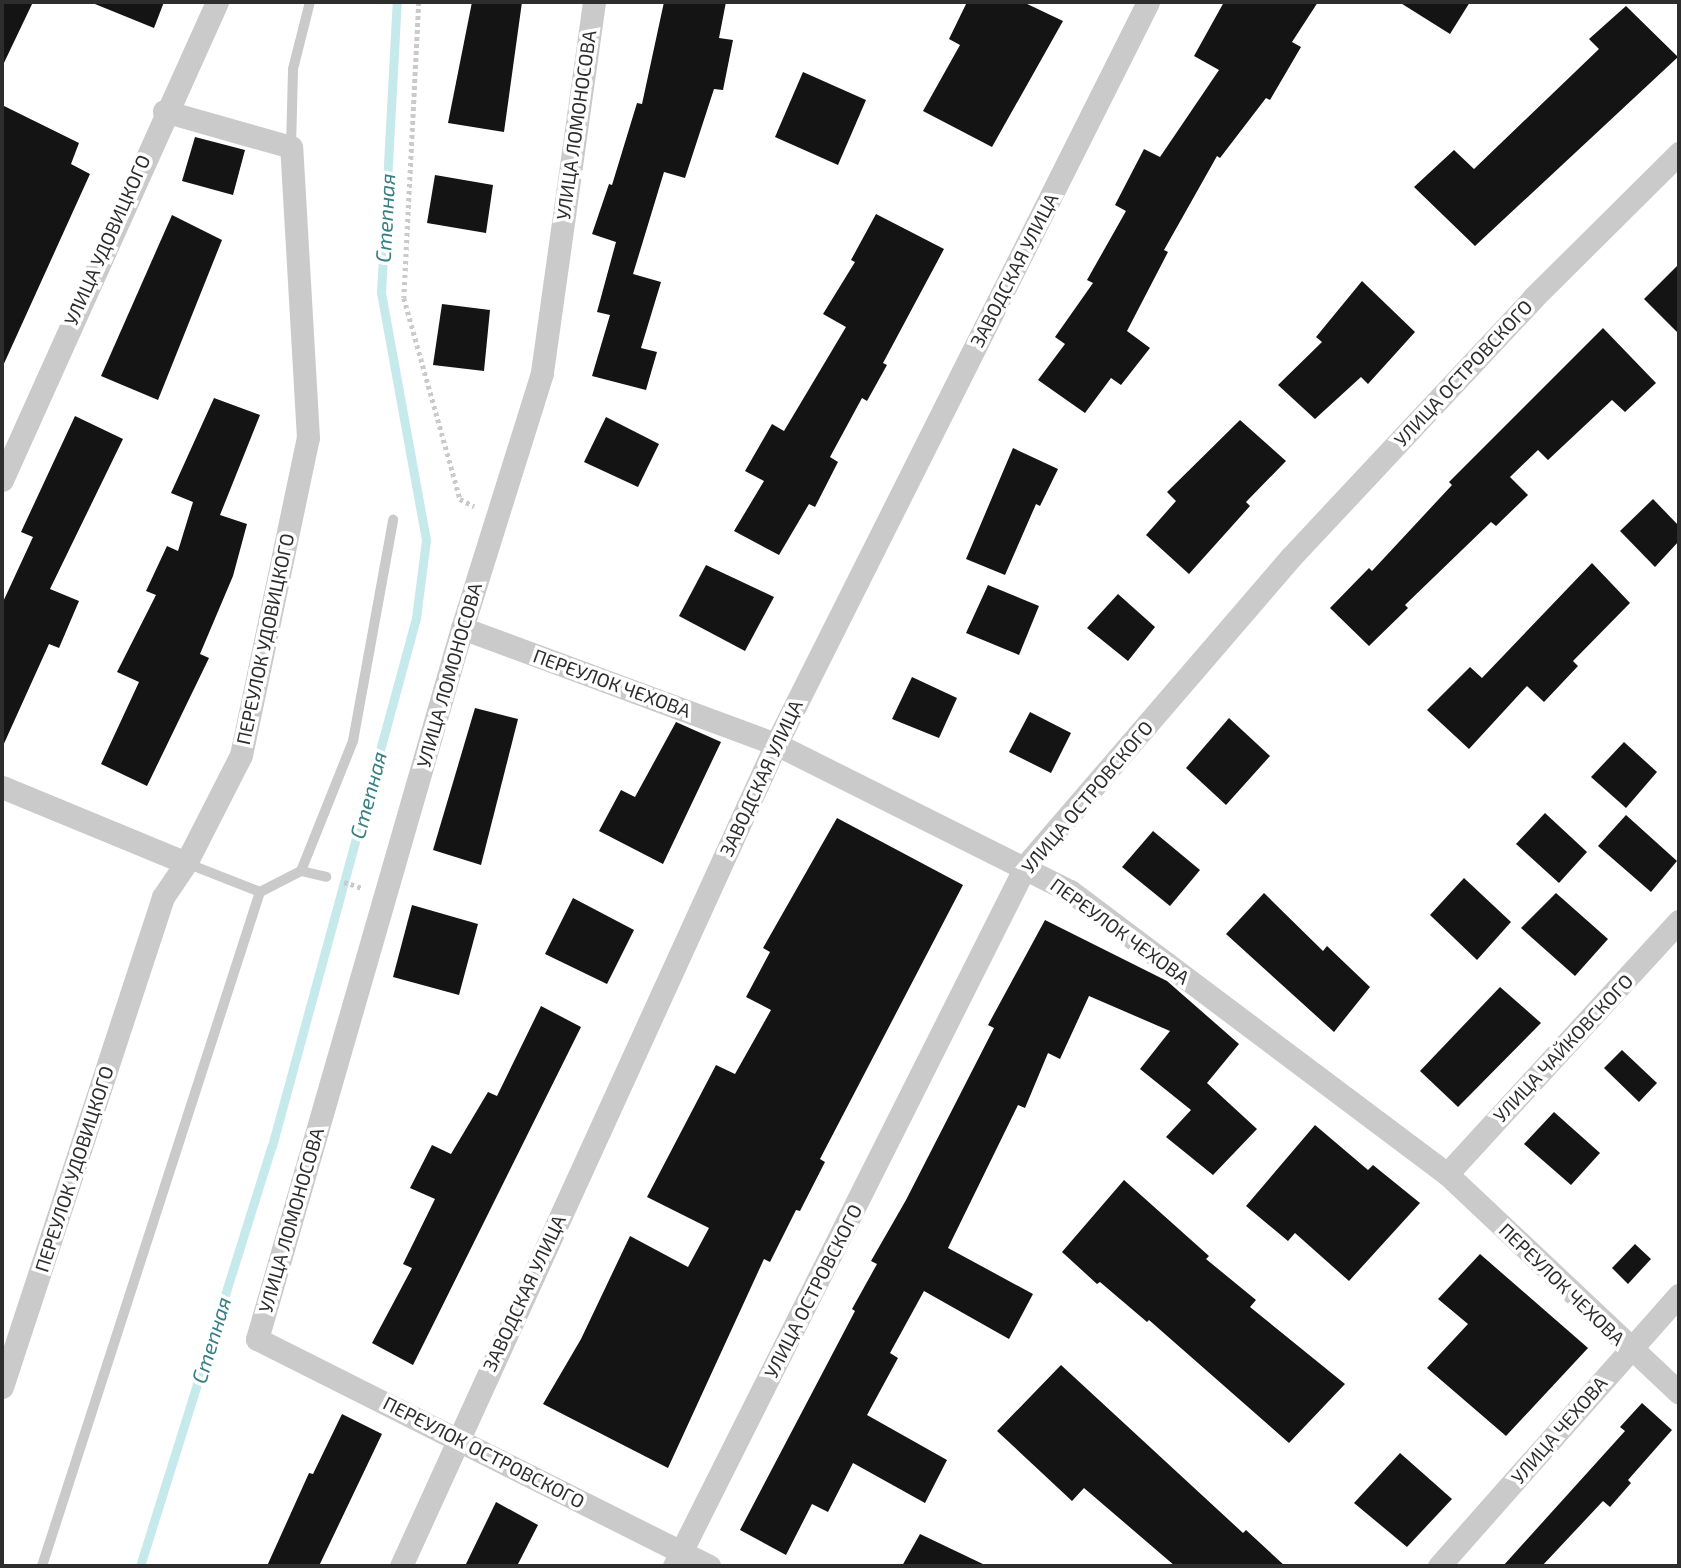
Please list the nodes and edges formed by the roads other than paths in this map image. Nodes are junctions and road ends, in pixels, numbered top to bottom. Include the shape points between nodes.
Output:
1 (217, 2) edge
2 (310, 2) edge
3 (594, 2) edge
4 (1149, 2) edge
5 (164, 111) junction
6 (291, 147) junction
7 (1679, 153) edge
8 (2, 481) edge
9 (393, 520) dead end
10 (462, 628) junction
11 (776, 744) junction
12 (2, 787) edge
13 (186, 863) junction
14 (1026, 866) junction
15 (300, 871) junction
16 (326, 877) road end
17 (260, 892) junction
18 (1679, 921) edge
19 (1447, 1174) junction
20 (1679, 1295) edge
21 (257, 1339) joint
22 (1630, 1349) junction
23 (2, 1387) edge
24 (1679, 1393) edge
25 (458, 1437) junction
26 (677, 1559) edge
27 (42, 1566) edge
28 (401, 1566) edge
29 (709, 1566) edge
30 (1439, 1566) edge

1 - 5 street, УЛИЦА УДОВИЦКОГО
2 - 6 lane via 293,69
3 - 10 street, УЛИЦА ЛОМОНОСОВА via 542,373
4 - 11 street, ЗАВОДСКАЯ УЛИЦА
5 - 6 street
5 - 8 street, УЛИЦА УДОВИЦКОГО
6 - 13 street, ПЕРЕУЛОК УДОВИЦКОГО via 307,438 241,755
7 - 14 street, УЛИЦА ОСТРОВСКОГО via 1533,298 1291,557
9 - 15 lane via 353,741
10 - 11 street, ПЕРЕУЛОК ЧЕХОВА
10 - 21 street, УЛИЦА ЛОМОНОСОВА
11 - 14 street, ПЕРЕУЛОК ЧЕХОВА
11 - 25 street, ЗАВОДСКАЯ УЛИЦА
12 - 13 street
13 - 17 lane
13 - 23 street, ПЕРЕУЛОК УДОВИЦКОГО via 163,897
14 - 19 street, ПЕРЕУЛОК ЧЕХОВА via 1070,891
14 - 26 street, УЛИЦА ОСТРОВСКОГО
15 - 16 lane
15 - 17 lane
17 - 27 lane
18 - 19 street, УЛИЦА ЧАЙКОВСКОГО
19 - 22 street, ПЕРЕУЛОК ЧЕХОВА
20 - 22 street, УЛИЦА ЧЕХОВА
21 - 25 street, ПЕРЕУЛОК ОСТРОВСКОГО
22 - 24 street, ПЕРЕУЛОК ЧЕХОВА
22 - 30 street, УЛИЦА ЧЕХОВА
25 - 26 street, ПЕРЕУЛОК ОСТРОВСКОГО
25 - 28 street, ЗАВОДСКАЯ УЛИЦА
26 - 29 street, ПЕРЕУЛОК ОСТРОВСКОГО

